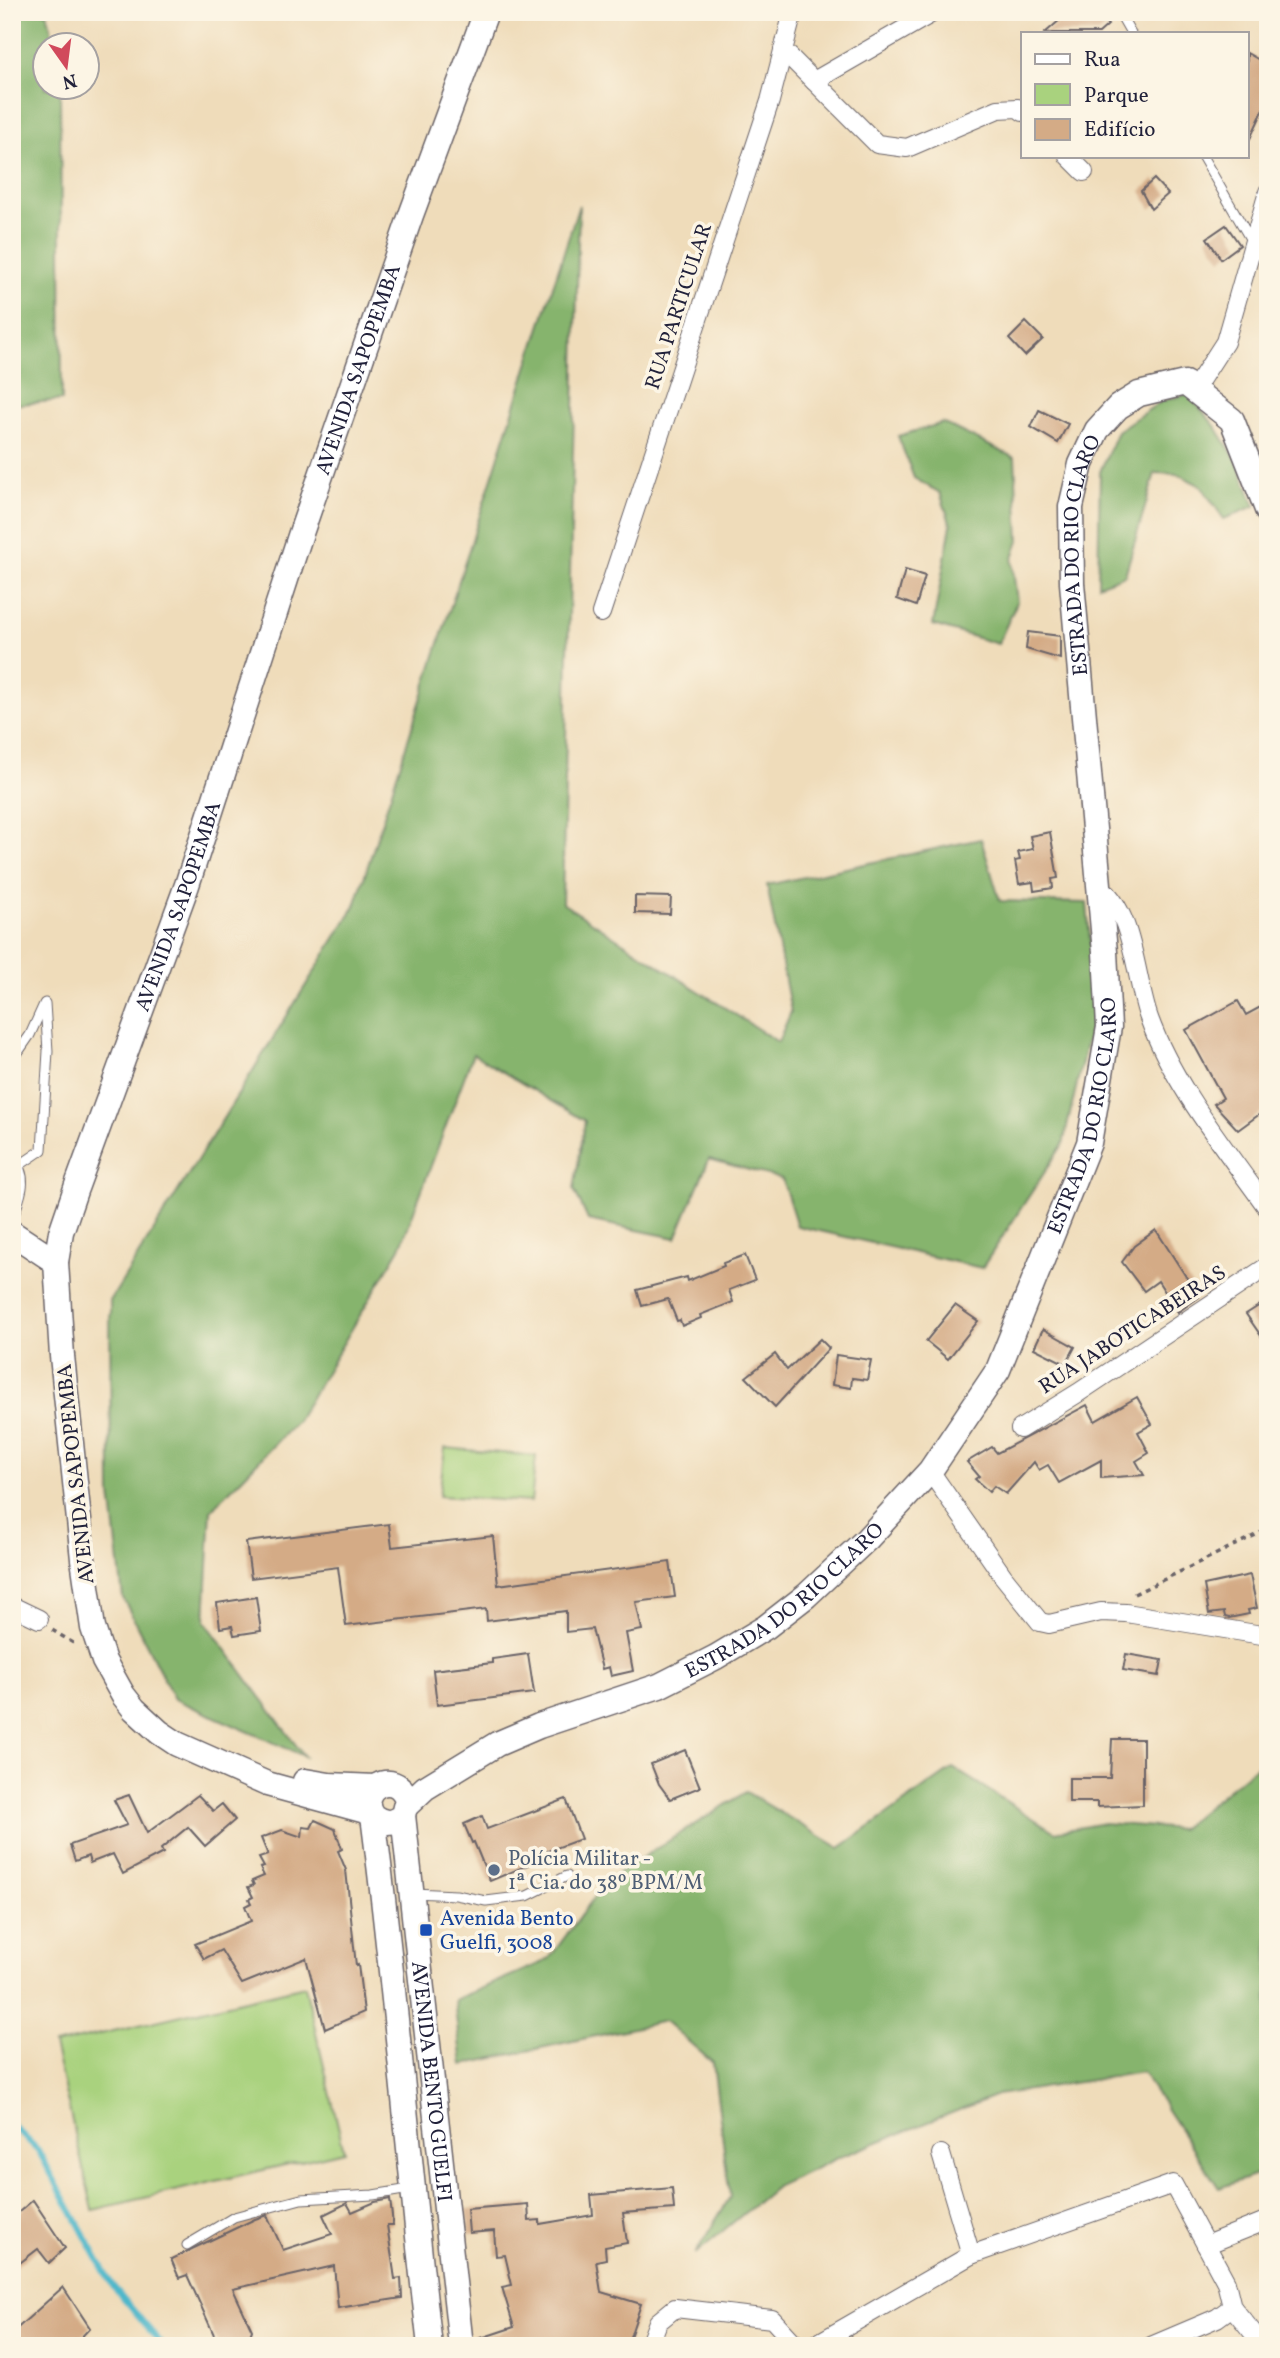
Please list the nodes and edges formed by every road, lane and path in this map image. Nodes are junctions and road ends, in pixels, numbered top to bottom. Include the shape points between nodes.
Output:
1 (486, 12) edge
2 (793, 12) edge
3 (934, 12) edge
4 (1119, 12) edge
5 (1130, 32) edge
6 (783, 50) junction
7 (814, 80) junction
8 (1021, 110) edge
9 (1070, 158) edge
10 (1203, 158) edge
11 (1084, 172) dead end
12 (1268, 192) edge
13 (1252, 244) junction
14 (1194, 390) junction
15 (1268, 512) edge
16 (601, 613) dead end
17 (1098, 886) junction
18 (12, 1061) edge
19 (12, 1158) edge
20 (20, 1166) junction
21 (1268, 1209) edge
22 (12, 1220) edge
23 (12, 1233) edge
24 (56, 1262) junction
25 (1268, 1266) edge
26 (1020, 1429) dead end
27 (930, 1471) junction
28 (1268, 1529) edge
29 (1130, 1596) dead end
30 (12, 1606) edge
31 (39, 1619) joint
32 (1268, 1636) edge
33 (104, 1661) junction
34 (459, 1766) junction
35 (229, 1767) junction
36 (384, 1785) junction
37 (405, 1810) junction
38 (371, 1814) junction
39 (567, 1876) dead end
40 (412, 1893) junction
41 (941, 2154) dead end
42 (411, 2189) junction
43 (1268, 2220) edge
44 (187, 2245) dead end
45 (1206, 2245) junction
46 (971, 2255) junction
47 (1232, 2307) junction
48 (430, 2346) edge
49 (461, 2346) edge
50 (649, 2346) edge
51 (797, 2346) edge
52 (813, 2346) edge
53 (1151, 2346) edge
54 (1264, 2346) edge

1 - 24 main road, AVENIDA SAPOPEMBA via 304,523 187,885 61,1232
2 - 6 street, RUA PARTICULAR
3 - 7 street
4 - 5 lane
6 - 7 street
6 - 16 street, RUA PARTICULAR via 766,114
7 - 8 street via 877,144 907,148 998,109
9 - 11 street
10 - 13 lane
12 - 13 street
13 - 14 street via 1225,342
14 - 15 main road via 1232,420
14 - 17 main road, ESTRADA DO RIO CLARO via 1185,383 1139,394 1118,407 1097,430 1081,464 1071,507 1072,583
17 - 21 street via 1110,894 1119,911 1148,1016 1170,1063
17 - 27 main road, ESTRADA DO RIO CLARO via 1109,1027 1090,1143 998,1370
18 - 20 lane via 45,1003 48,1051 42,1150
19 - 20 lane
20 - 22 lane via 24,1186
23 - 24 main road
24 - 33 main road, AVENIDA SAPOPEMBA via 83,1559 93,1629
25 - 26 street, RUA JABOTICABEIRAS
27 - 32 street via 1040,1622 1101,1612 1126,1613
27 - 34 main road, ESTRADA DO RIO CLARO via 867,1539 766,1628 659,1686 539,1726
28 - 29 path
30 - 31 street
31 - 33 path
33 - 35 main road, AVENIDA SAPOPEMBA via 123,1695 159,1732
34 - 36 main road, ESTRADA DO RIO CLARO
34 - 37 main road, ESTRADA DO RIO CLARO via 425,1788
35 - 36 main road, AVENIDA SAPOPEMBA via 329,1785
35 - 38 main road, AVENIDA SAPOPEMBA via 267,1784
36 - 37 main road via 402,1789 407,1799
36 - 38 main road via 367,1801
37 - 38 main road via 391,1822
37 - 40 main road, AVENIDA BENTO GUELFI
38 - 42 main road, AVENIDA BENTO GUELFI via 389,1936
39 - 40 lane via 527,1896 486,1901
40 - 49 main road, AVENIDA BENTO GUELFI
41 - 46 street
42 - 44 lane via 301,2199 234,2217
42 - 48 main road, AVENIDA BENTO GUELFI
43 - 45 street
45 - 46 street via 1173,2184
45 - 47 street via 1226,2282
46 - 52 street
47 - 53 street
47 - 54 street
50 - 51 street via 658,2322 675,2308 772,2319

